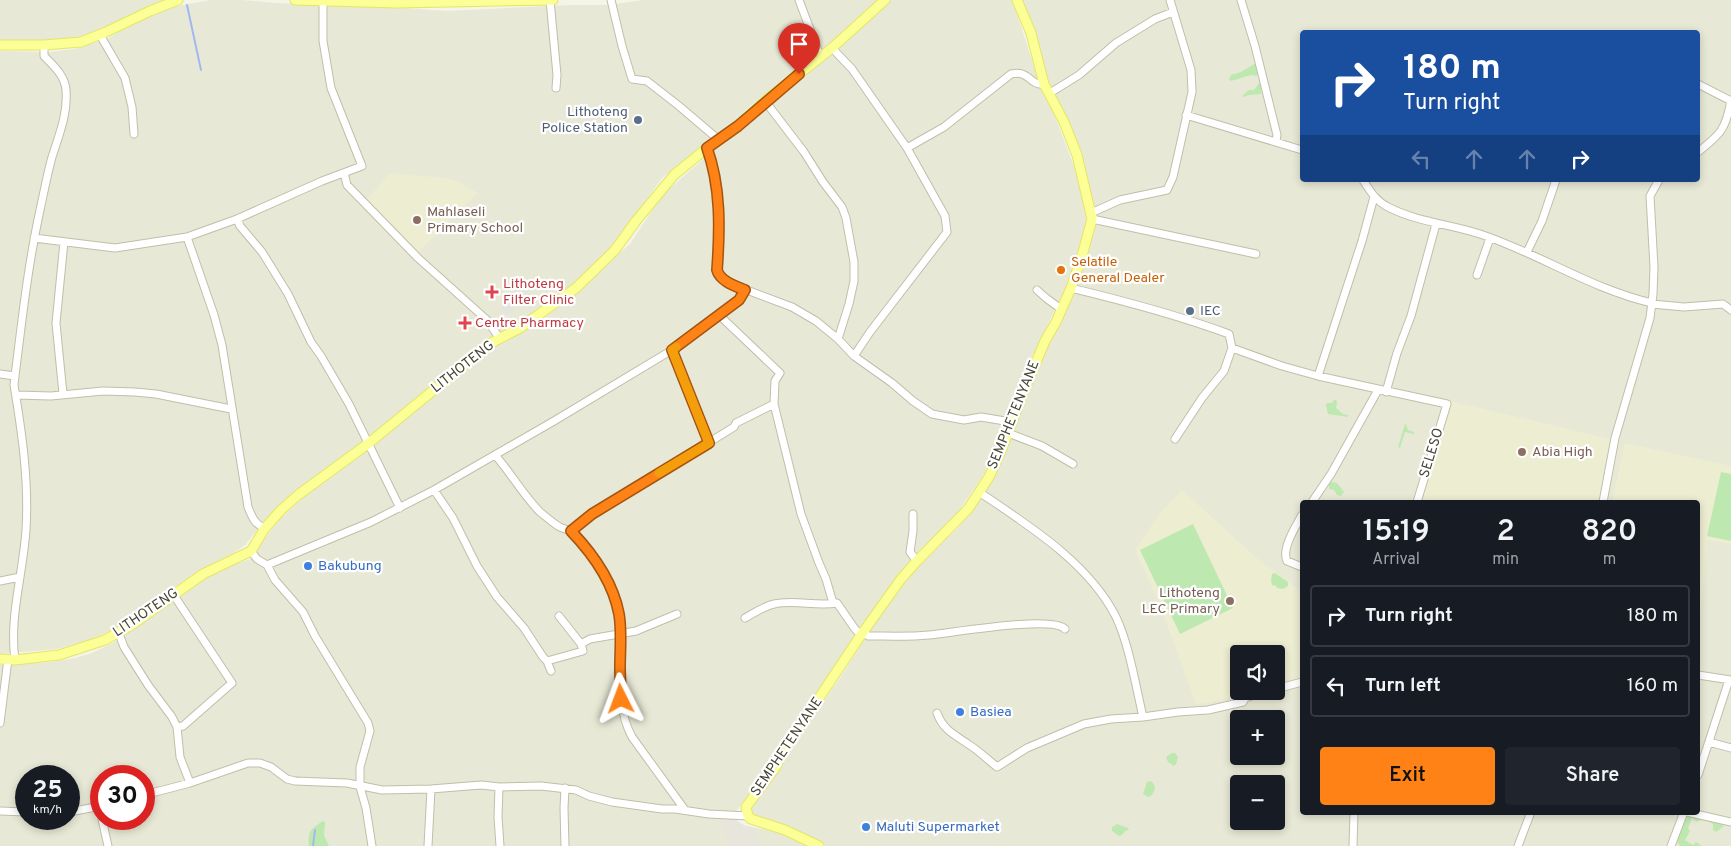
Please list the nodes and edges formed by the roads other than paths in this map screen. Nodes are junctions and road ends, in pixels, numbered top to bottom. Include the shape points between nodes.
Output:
1 (178, 0) edge
2 (295, 0) edge
3 (551, 0) edge
4 (610, 0) edge
5 (799, 0) edge
6 (885, 0) edge
7 (1017, 0) edge
8 (1170, 0) edge
9 (1241, 0) edge
10 (323, 1) junction
11 (473, 1) edge
12 (397, 2) edge
13 (1173, 12) junction
14 (100, 35) junction
15 (0, 45) edge
16 (44, 46) junction
17 (832, 48) junction
18 (820, 56) junction
19 (1044, 84) junction
20 (1700, 85) edge
21 (556, 88) dead end
22 (1050, 94) junction
23 (1731, 100) edge
24 (765, 101) junction
25 (1186, 115) junction
26 (134, 134) dead end
27 (719, 140) junction
28 (1276, 141) junction
29 (707, 148) junction
30 (907, 148) junction
31 (1300, 149) edge
32 (1700, 150) edge
33 (344, 173) junction
34 (1364, 182) edge
35 (1555, 182) edge
36 (1657, 182) edge
37 (1374, 197) junction
38 (1091, 216) junction
39 (237, 219) junction
40 (1436, 224) junction
41 (187, 237) junction
42 (34, 238) junction
43 (1490, 238) junction
44 (64, 242) junction
45 (1526, 252) junction
46 (1256, 254) dead end
47 (1477, 275) dead end
48 (1071, 288) junction
49 (745, 290) junction
50 (1037, 290) dead end
51 (1652, 303) junction
52 (1727, 304) edge
53 (1061, 309) junction
54 (1731, 310) edge
55 (719, 315) junction
56 (838, 338) junction
57 (500, 339) junction
58 (1232, 348) junction
59 (672, 350) junction
60 (854, 356) junction
61 (0, 374) edge
62 (15, 376) junction
63 (1318, 376) junction
64 (1378, 390) junction
65 (1386, 392) junction
66 (63, 394) junction
67 (16, 395) junction
68 (774, 404) junction
69 (231, 409) junction
70 (1011, 422) junction
71 (1008, 433) junction
72 (1175, 439) dead end
73 (709, 443) junction
74 (369, 444) junction
75 (495, 455) junction
76 (1073, 464) dead end
77 (434, 490) junction
78 (979, 492) junction
79 (1313, 500) edge
80 (1418, 500) edge
81 (1603, 500) edge
82 (400, 508) junction
83 (914, 514) dead end
84 (1300, 518) edge
85 (265, 528) junction
86 (571, 531) junction
87 (251, 551) junction
88 (917, 561) junction
89 (267, 565) junction
90 (1300, 566) edge
91 (20, 577) junction
92 (0, 581) edge
93 (173, 594) junction
94 (833, 604) junction
95 (677, 614) dead end
96 (559, 616) dead end
97 (745, 618) dead end
98 (1065, 629) dead end
99 (118, 631) junction
100 (620, 633) junction
101 (862, 633) junction
102 (581, 644) junction
103 (7, 659) edge
104 (547, 661) junction
105 (551, 671) dead end
106 (1700, 675) edge
107 (1730, 680) edge
108 (1300, 683) edge
109 (1285, 687) edge
110 (1244, 700) edge
111 (937, 714) dead end
112 (1144, 717) junction
113 (0, 723) edge
114 (177, 727) junction
115 (1709, 742) junction
116 (1731, 748) edge
117 (1700, 769) edge
118 (190, 783) junction
119 (360, 787) junction
120 (499, 787) junction
121 (565, 788) junction
122 (431, 789) junction
123 (155, 792) edge
124 (685, 810) junction
125 (0, 811) edge
126 (15, 812) edge
127 (1354, 815) edge
128 (1530, 815) edge
129 (1684, 815) edge
130 (1699, 815) edge
131 (748, 816) junction
132 (1731, 822) edge
133 (105, 830) edge
134 (108, 846) edge
135 (372, 846) edge
136 (428, 846) edge
137 (500, 846) edge
138 (565, 846) edge
139 (819, 846) edge
140 (1353, 846) edge
141 (1518, 846) edge
142 (1671, 846) edge

1 - 14 main road
2 - 10 main road
3 - 11 main road
3 - 21 street
4 - 27 street via 632,79 647,81
5 - 18 street
6 - 17 main road, LITHOTENG
7 - 19 main road, SEMPHETENYANE via 1031,34
8 - 13 street
9 - 28 street via 1255,46
10 - 12 main road
10 - 33 street via 323,41 332,88 362,166
11 - 12 main road
13 - 22 street via 1116,43 1079,75
13 - 25 street via 1191,70 1192,92
14 - 16 main road via 81,42
14 - 26 street via 127,86
15 - 16 main road
16 - 42 street via 44,56 64,79 66,109
17 - 18 main road, LITHOTENG
17 - 30 street via 852,69
18 - 24 main road, LITHOTENG
19 - 22 main road, SEMPHETENYANE
19 - 30 street via 1034,83 1020,72 1011,74 944,127
20 - 23 street
22 - 38 main road, SEMPHETENYANE via 1077,155
23 - 32 street via 1726,124 1716,138
24 - 27 main road, LITHOTENG
24 - 56 street via 804,152 842,207 846,218 854,281
25 - 28 street
25 - 38 street via 1173,177 1167,190 1120,200
27 - 29 main road, LITHOTENG
28 - 31 street
29 - 49 street via 717,186 718,275
29 - 57 main road, LITHOTENG via 674,175 614,250 576,288
30 - 60 street via 945,216 947,232
33 - 39 street
33 - 57 street via 347,185 418,258 487,320
34 - 37 street
35 - 45 street via 1542,221
36 - 51 street via 1650,196 1654,267
37 - 40 street via 1388,207
37 - 63 street
38 - 46 street
38 - 48 main road, SEMPHETENYANE
39 - 41 street
39 - 74 street via 288,294 311,342
40 - 43 street
40 - 65 street
41 - 44 street via 115,248
41 - 69 street via 222,345
42 - 44 street
42 - 62 street
43 - 45 street
43 - 47 street
44 - 66 street via 56,323
45 - 51 street via 1595,283
48 - 53 main road, SEMPHETENYANE
48 - 58 street via 1145,306 1214,328 1230,334
49 - 55 street via 739,300
49 - 56 street via 792,306
50 - 53 street
51 - 52 street via 1684,307
51 - 81 street via 1615,438
52 - 54 street
53 - 70 main road, SEMPHETENYANE
55 - 59 street
55 - 68 street via 780,373 775,380
56 - 60 street
57 - 74 main road, LITHOTENG via 479,352
58 - 63 street
58 - 72 street via 1224,371
59 - 73 street
59 - 75 street
60 - 70 street via 932,414 964,420 981,417
61 - 62 street
62 - 67 street
63 - 64 street
64 - 65 street
64 - 79 street
65 - 80 street, SELESO via 1447,404
66 - 67 street
66 - 69 street via 135,392
67 - 91 street via 27,488
68 - 73 street via 736,423
68 - 94 street via 801,514
69 - 85 street via 248,507 254,521
70 - 71 main road, SEMPHETENYANE
71 - 76 street via 1042,446
71 - 78 main road, SEMPHETENYANE via 1002,451
73 - 86 street via 592,514
74 - 82 street
74 - 85 main road, LITHOTENG via 298,494
75 - 77 street
75 - 86 street via 539,511 558,526
77 - 82 street
77 - 104 street via 497,597
78 - 88 main road, SEMPHETENYANE via 951,528
78 - 112 street via 1054,546 1087,577 1110,607 1120,629
82 - 89 street
83 - 88 street via 910,552
84 - 90 street via 1285,557
85 - 87 main road, LITHOTENG
86 - 100 street via 587,548 609,582 616,598
87 - 89 street
87 - 93 main road, LITHOTENG via 203,574
88 - 101 main road, SEMPHETENYANE
89 - 119 street via 275,580 303,612 368,723 370,731 362,758
91 - 92 street
91 - 103 street
93 - 99 main road, LITHOTENG via 133,624
93 - 114 street via 232,683 183,726
94 - 97 street via 780,602
94 - 101 street via 837,602 855,629
95 - 100 street via 636,631
96 - 102 street
98 - 101 street via 1046,624 928,636 868,636
99 - 103 main road, LITHOTENG via 105,640 59,655
99 - 114 street via 124,647
100 - 102 street
100 - 124 street via 622,715 626,727
101 - 131 main road, SEMPHETENYANE via 746,807
102 - 104 street via 583,651
103 - 113 street
104 - 105 street
106 - 107 street
107 - 115 street
108 - 109 street
110 - 112 street via 1208,710
111 - 112 street via 940,723 997,767 1027,748 1084,724
114 - 118 street via 180,757
115 - 116 street
115 - 117 street
118 - 119 street via 260,763 295,781
118 - 123 street
119 - 122 street
119 - 135 street
120 - 121 street
120 - 122 street via 480,785
120 - 137 street
121 - 124 street via 612,802
121 - 138 street
122 - 136 street
124 - 131 street
125 - 126 street
127 - 140 street
128 - 141 street
129 - 142 street
130 - 132 street
131 - 139 main road
133 - 134 street

